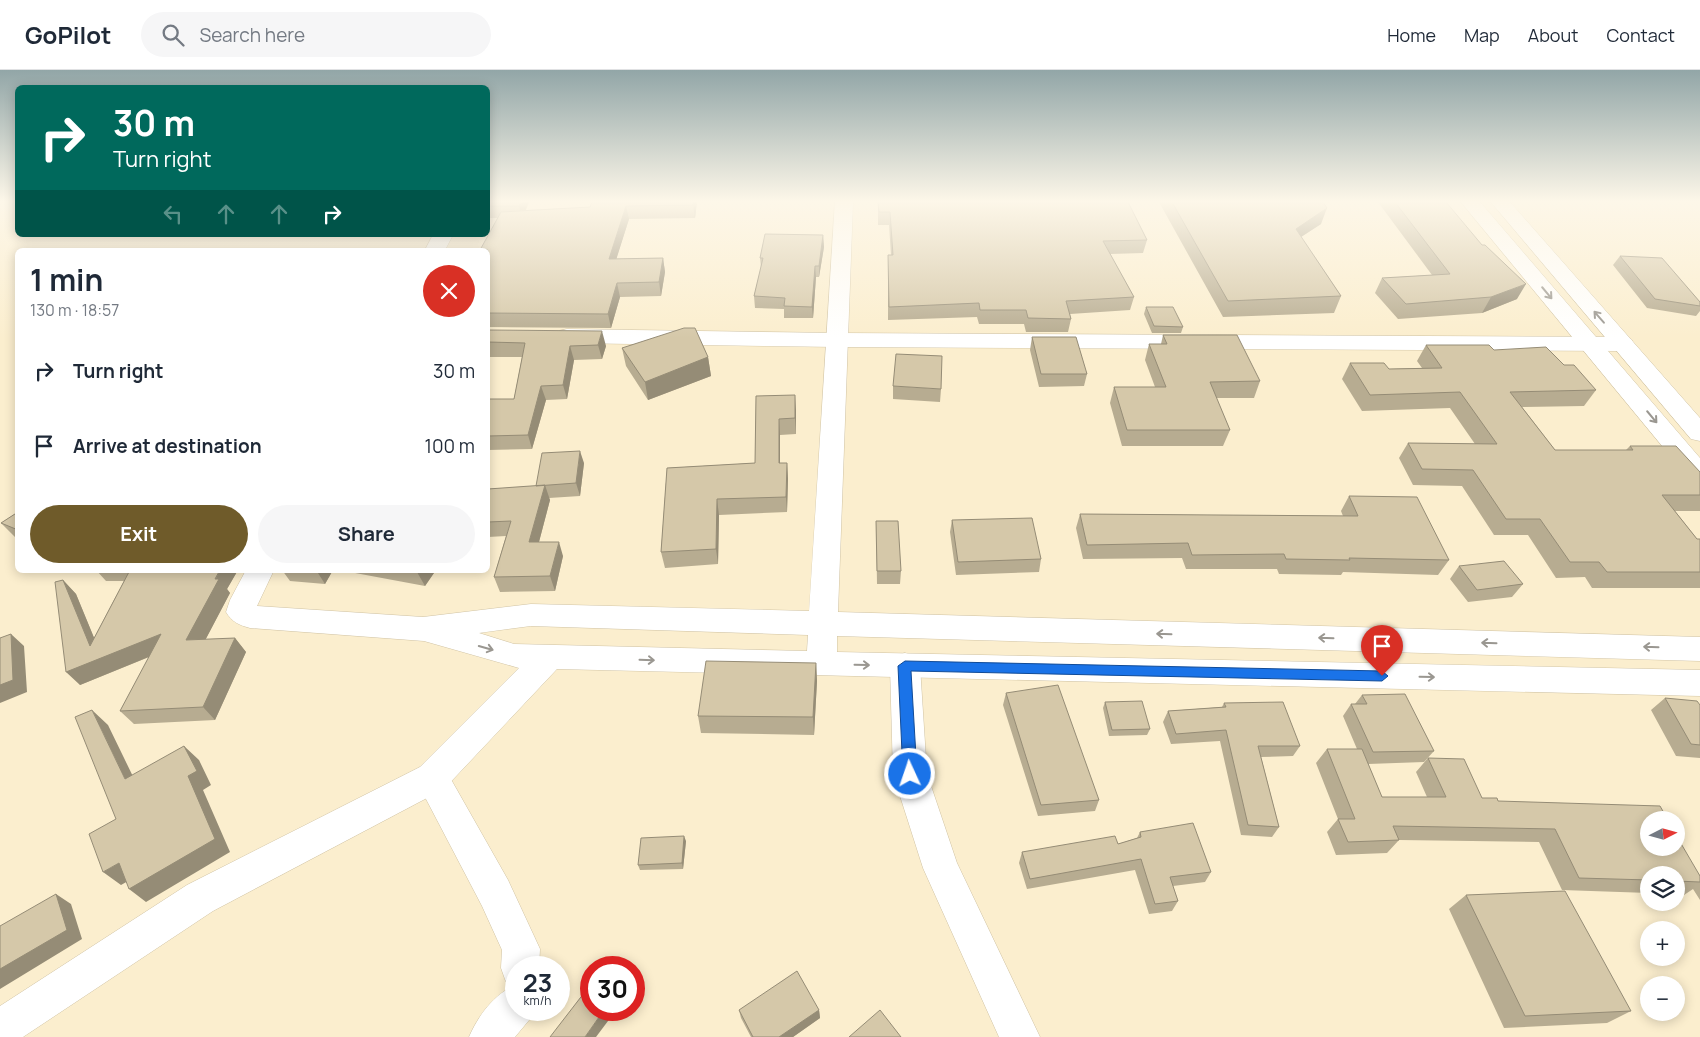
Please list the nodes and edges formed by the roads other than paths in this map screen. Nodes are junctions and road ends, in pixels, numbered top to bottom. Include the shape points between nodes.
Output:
1 (842, 247) edge
2 (1508, 247) edge
3 (1539, 247) edge
4 (546, 335) edge
5 (838, 340) junction
6 (1588, 343) junction
7 (1623, 344) junction
8 (1700, 433) edge
9 (1700, 475) edge
10 (258, 573) edge
11 (823, 625) junction
12 (423, 629) junction
13 (1700, 649) edge
14 (550, 657) junction
15 (820, 664) junction
16 (905, 666) junction
17 (1700, 682) edge
18 (432, 778) junction
19 (521, 956) edge
20 (505, 1018) edge
21 (0, 1029) edge
22 (489, 1037) edge
23 (1020, 1037) edge

1 - 5 street
2 -> 6 street
7 -> 3 street
4 - 5 street
5 - 6 street
5 - 11 street
6 - 7 street
6 -> 9 street
7 - 8 street
10 - 12 street via 241,612 250,617
11 - 12 street via 531,615
13 -> 11 street
11 - 15 street
12 -> 14 street via 514,656
14 -> 15 street
14 - 18 street
15 -> 16 street
16 -> 17 street
16 - 23 street via 910,774 941,868
18 - 19 street via 495,893 521,949
18 - 21 street via 200,898
20 - 22 street

